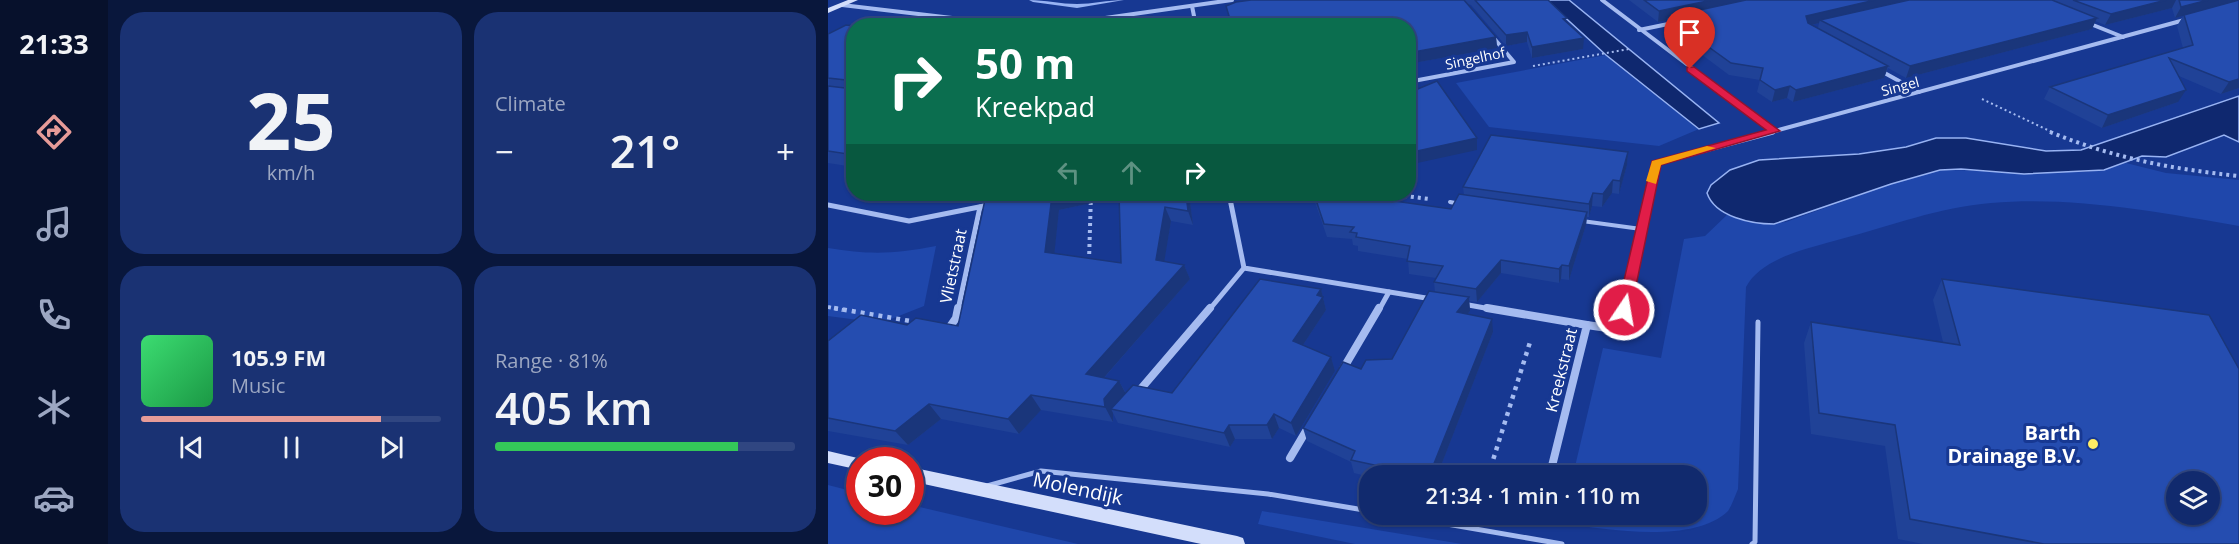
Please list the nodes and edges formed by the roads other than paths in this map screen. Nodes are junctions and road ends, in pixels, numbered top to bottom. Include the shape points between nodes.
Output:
1 (854, 0) edge
2 (1232, 0) edge
3 (1602, 0) edge
4 (842, 5) junction
5 (1192, 6) junction
6 (828, 11) edge
7 (2197, 16) edge
8 (953, 18) edge
9 (1106, 18) edge
10 (1194, 18) edge
11 (2082, 20) edge
12 (1674, 22) edge
13 (1639, 30) junction
14 (1491, 35) edge
15 (2123, 37) junction
16 (1878, 69) edge
17 (1416, 80) edge
18 (1919, 92) junction
19 (1775, 131) junction
20 (1230, 201) edge
21 (1002, 202) edge
22 (1450, 202) road end
23 (1461, 204) edge
24 (828, 206) edge
25 (980, 207) junction
26 (1574, 219) edge
27 (1641, 229) junction
28 (1244, 268) junction
29 (1389, 292) junction
30 (1435, 299) edge
31 (1458, 303) edge
32 (1758, 322) dead end
33 (1587, 325) junction
34 (949, 328) edge
35 (1336, 380) edge
36 (1132, 400) edge
37 (1313, 418) edge
38 (828, 457) edge
39 (1290, 458) dead end
40 (846, 461) edge
41 (1552, 465) edge
42 (924, 477) edge
43 (978, 489) junction
44 (1359, 509) edge
45 (1452, 525) edge
46 (1238, 544) edge
47 (1562, 544) edge
48 (1752, 544) edge

1 - 4 street
2 - 5 street
3 - 13 street
4 - 6 street
4 - 8 street
5 - 9 street
5 - 10 street
7 - 15 street, Singel
11 - 15 street
12 - 13 street
13 - 19 street
14 - 17 street, Singelhof via 1514,62
15 - 18 street, Singel
16 - 18 street
18 - 19 street, Singel
19 - 27 street, Singel via 1656,163
20 - 28 street
21 - 25 street, Vlietstraat
22 - 23 lane
24 - 25 street, Vlietstraat via 909,220
25 - 34 street, Vlietstraat via 956,318
26 - 27 lane
27 - 33 street via 1620,330
28 - 29 street
28 - 36 street
29 - 30 street
29 - 35 street
31 - 33 street, Kreekstraat
32 - 48 lane
33 - 41 street, Kreekstraat
37 - 39 street
38 - 40 street
42 - 43 street, Molendijk
43 - 44 lane via 1041,471 1268,494
43 - 46 street, Molendijk
45 - 47 lane

